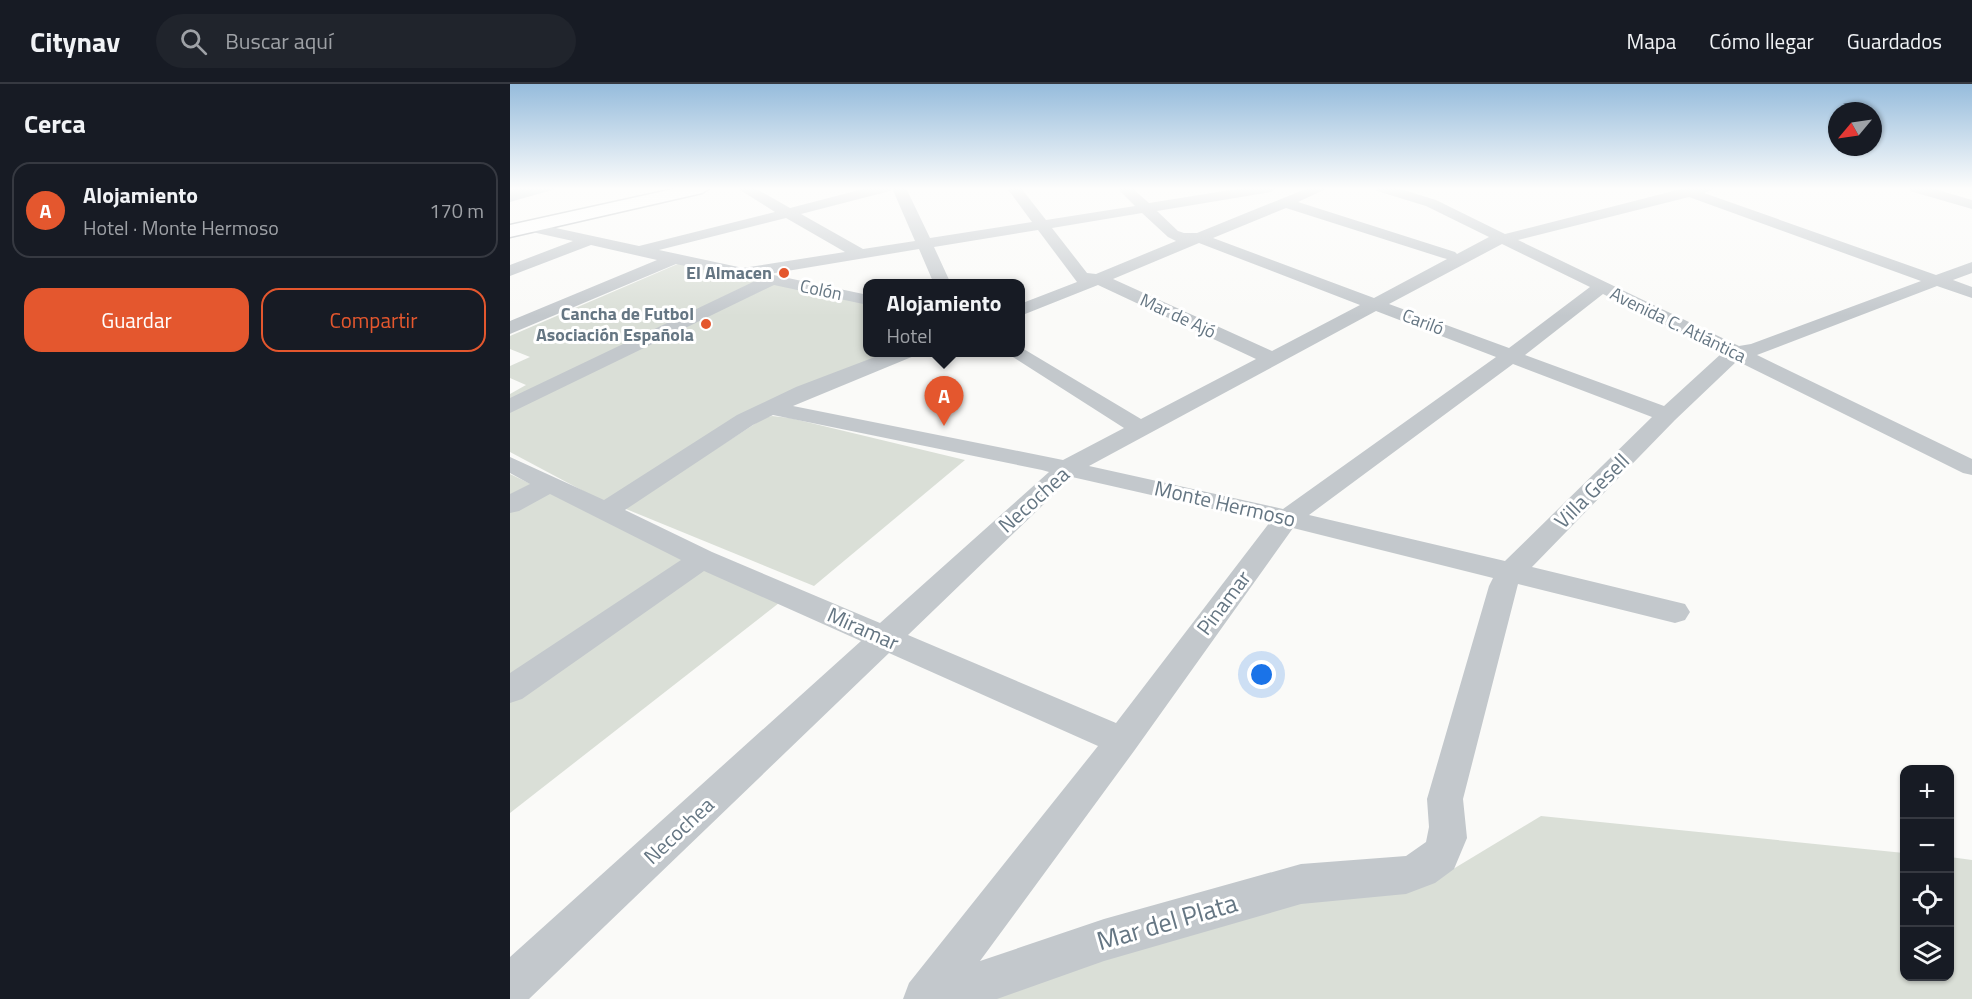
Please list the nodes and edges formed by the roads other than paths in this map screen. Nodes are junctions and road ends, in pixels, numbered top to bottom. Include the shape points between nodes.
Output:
1 (546, 231) edge
2 (717, 231) edge
3 (819, 231) edge
4 (918, 231) edge
5 (1007, 231) edge
6 (1047, 231) edge
7 (1177, 231) edge
8 (1201, 231) edge
9 (1205, 231) edge
10 (1373, 231) edge
11 (1495, 231) edge
12 (1497, 231) edge
13 (1515, 231) edge
14 (1517, 231) edge
15 (1818, 231) edge
16 (1503, 234) junction
17 (1186, 237) junction
18 (591, 240) junction
19 (924, 244) junction
20 (641, 250) junction
21 (861, 254) junction
22 (1449, 255) junction
23 (675, 258) junction
24 (510, 271) edge
25 (743, 273) junction
26 (1957, 277) edge
27 (772, 279) junction
28 (941, 279) edge
29 (1090, 279) junction
30 (1601, 287) junction
31 (1972, 293) edge
32 (863, 299) edge
33 (1025, 301) edge
34 (1369, 302) junction
35 (1025, 308) edge
36 (510, 328) edge
37 (1746, 351) junction
38 (1265, 356) junction
39 (1511, 356) junction
40 (894, 357) edge
41 (1024, 357) edge
42 (510, 406) edge
43 (772, 408) junction
44 (1667, 416) junction
45 (1134, 424) junction
46 (1972, 452) edge
47 (510, 464) edge
48 (1054, 465) junction
49 (1972, 468) edge
50 (550, 483) junction
51 (510, 506) edge
52 (606, 511) junction
53 (1287, 518) junction
54 (702, 559) junction
55 (1510, 573) junction
56 (1675, 612) dead end
57 (886, 639) junction
58 (510, 690) edge
59 (1122, 741) junction
60 (1406, 875) joint
61 (510, 987) edge
62 (925, 999) edge
63 (935, 999) edge

1 - 18 street, Colón
2 - 20 street
3 - 21 street
4 - 19 street
5 - 19 street
6 - 29 street
7 - 17 street
8 - 17 street
9 - 17 street
10 - 22 street
11 - 16 street, Avenida C. Atlántica
12 - 16 street, Avenida C. Atlántica
13 - 16 street, Necochea
14 - 16 street, Necochea
15 - 26 street
16 - 22 street, Necochea
16 - 30 street, Avenida C. Atlántica
16 - 34 street, Necochea
16 - 37 street, Avenida C. Atlántica
17 - 29 street
17 - 34 street, Cariló
18 - 20 street, Colón
18 - 24 street
19 - 21 street
19 - 28 street
20 - 23 street, Colón
21 - 25 street
22 - 34 street, Necochea
23 - 25 street, Colón
23 - 36 street
25 - 27 street, Colón
26 - 31 street
26 - 37 street, Villa Gesell
27 - 32 street, Colón
27 - 42 street
29 - 33 street
29 - 35 street
29 - 38 street, Mar de Ajó
30 - 37 street, Avenida C. Atlántica
30 - 39 street, Pinamar
34 - 38 street, Necochea
34 - 39 street, Cariló
37 - 44 street, Villa Gesell
37 - 46 street, Avenida C. Atlántica
37 - 49 street, Avenida C. Atlántica
38 - 45 street, Necochea
39 - 44 street, Cariló
39 - 53 street, Pinamar
40 - 43 street
41 - 45 street
43 - 48 street, Monte Hermoso
43 - 52 street via 734,427
44 - 55 street, Villa Gesell
45 - 48 street, Necochea
47 - 50 street, Miramar
48 - 53 street, Monte Hermoso
48 - 57 street, Necochea
50 - 51 street
50 - 52 street, Miramar
52 - 54 street, Miramar
53 - 55 street, Monte Hermoso
53 - 59 street, Pinamar
54 - 57 street, Miramar
54 - 58 street
55 - 56 street, Monte Hermoso
55 - 60 street, Villa Gesell via 1503,586 1445,799 1449,842 1439,856
57 - 59 street, Miramar
57 - 61 street, Necochea
59 - 62 street, Pinamar
60 - 63 street, Mar del Plata via 1301,884 1104,940

